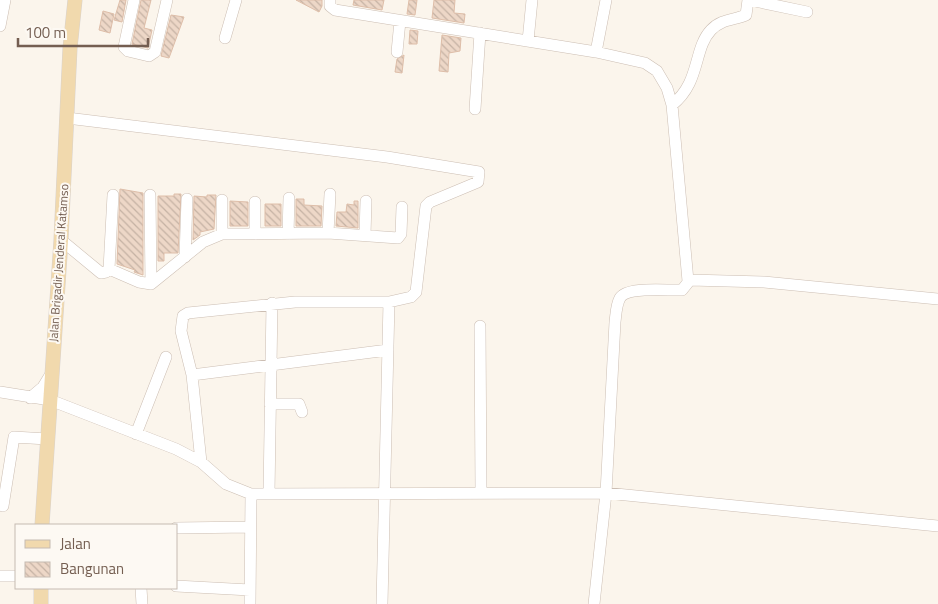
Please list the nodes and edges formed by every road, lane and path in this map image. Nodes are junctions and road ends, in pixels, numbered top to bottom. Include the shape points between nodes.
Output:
1 (5, 0) edge
2 (75, 0) edge
3 (134, 0) edge
4 (167, 0) edge
5 (236, 0) edge
6 (330, 0) edge
7 (532, 0) edge
8 (606, 0) edge
9 (748, 4) edge
10 (807, 12) dead end
11 (400, 21) junction
12 (0, 26) edge
13 (480, 33) junction
14 (225, 38) dead end
15 (528, 41) junction
16 (397, 52) dead end
17 (596, 52) junction
18 (672, 105) junction
19 (474, 109) dead end
20 (67, 118) junction
21 (330, 194) dead end
22 (150, 195) dead end
23 (113, 196) dead end
24 (187, 198) dead end
25 (289, 198) dead end
26 (222, 200) dead end
27 (366, 200) dead end
28 (255, 202) dead end
29 (402, 207) dead end
30 (328, 233) junction
31 (222, 234) junction
32 (255, 234) junction
33 (288, 234) junction
34 (366, 235) junction
35 (61, 240) junction
36 (185, 257) junction
37 (109, 269) junction
38 (150, 284) junction
39 (686, 284) junction
40 (938, 299) edge
41 (389, 302) junction
42 (272, 303) junction
43 (480, 326) dead end
44 (388, 350) junction
45 (166, 357) dead end
46 (270, 365) junction
47 (51, 374) junction
48 (192, 375) junction
49 (0, 392) edge
50 (30, 398) junction
51 (50, 400) junction
52 (270, 404) junction
53 (302, 412) dead end
54 (136, 434) junction
55 (47, 439) junction
56 (201, 462) junction
57 (386, 492) junction
58 (481, 492) junction
59 (606, 493) junction
60 (252, 494) junction
61 (269, 494) junction
62 (3, 506) dead end
63 (42, 524) edge
64 (938, 526) edge
65 (250, 527) junction
66 (178, 528) edge
67 (0, 576) edge
68 (15, 576) edge
69 (178, 586) edge
70 (41, 589) edge
71 (141, 589) edge
72 (250, 590) junction
73 (41, 604) edge
74 (142, 604) edge
75 (250, 604) edge
76 (382, 604) edge
77 (594, 604) edge

1 - 12 street
2 - 20 main road, Jalan Brigadir Jenderal Katamso
3 - 4 street via 124,48 149,56 155,52
5 - 14 street
6 - 11 street via 330,6 335,10
7 - 15 street
8 - 17 street
9 - 10 street
9 - 18 street via 745,17 730,18 711,30 692,78 681,98
11 - 13 street
11 - 16 street
13 - 15 street
13 - 19 street
15 - 17 street
17 - 18 street via 645,63 658,71
18 - 39 street
20 - 35 main road, Jalan Brigadir Jenderal Katamso
20 - 41 street via 387,157 480,172 478,182 426,206 416,292 411,297
21 - 30 street
22 - 38 street
23 - 37 street
24 - 36 street
25 - 33 street
26 - 31 street
27 - 34 street
28 - 32 street
29 - 34 street via 398,238
30 - 33 street
30 - 34 street
31 - 32 street
31 - 36 street via 208,239
32 - 33 street
35 - 37 street via 101,273
35 - 47 main road, Jalan Brigadir Jenderal Katamso
36 - 38 street
37 - 38 street
39 - 40 street via 702,280 746,281
39 - 59 street via 679,290 626,293 618,301
41 - 42 street
41 - 44 street
42 - 46 street
42 - 48 street via 183,316 181,331
43 - 58 street
44 - 46 street
44 - 57 street
45 - 54 street
46 - 48 street
46 - 52 street
47 - 50 street via 43,387
47 - 51 main road, Jalan Brigadir Jenderal Katamso
48 - 56 street
49 - 50 street
50 - 51 street
51 - 54 street
51 - 55 main road, Jalan Brigadir Jenderal Katamso
52 - 53 street via 299,404
52 - 61 street
54 - 56 street via 176,448
55 - 62 street via 14,438
55 - 63 main road, Jalan Brigadir Jenderal Katamso
56 - 60 street via 226,484
57 - 58 street
57 - 61 street
57 - 76 street
58 - 59 street
59 - 64 street
59 - 77 street
60 - 61 street
60 - 65 street
65 - 66 street
65 - 72 street
67 - 68 street
69 - 72 street
70 - 73 main road
71 - 74 street
72 - 75 street

